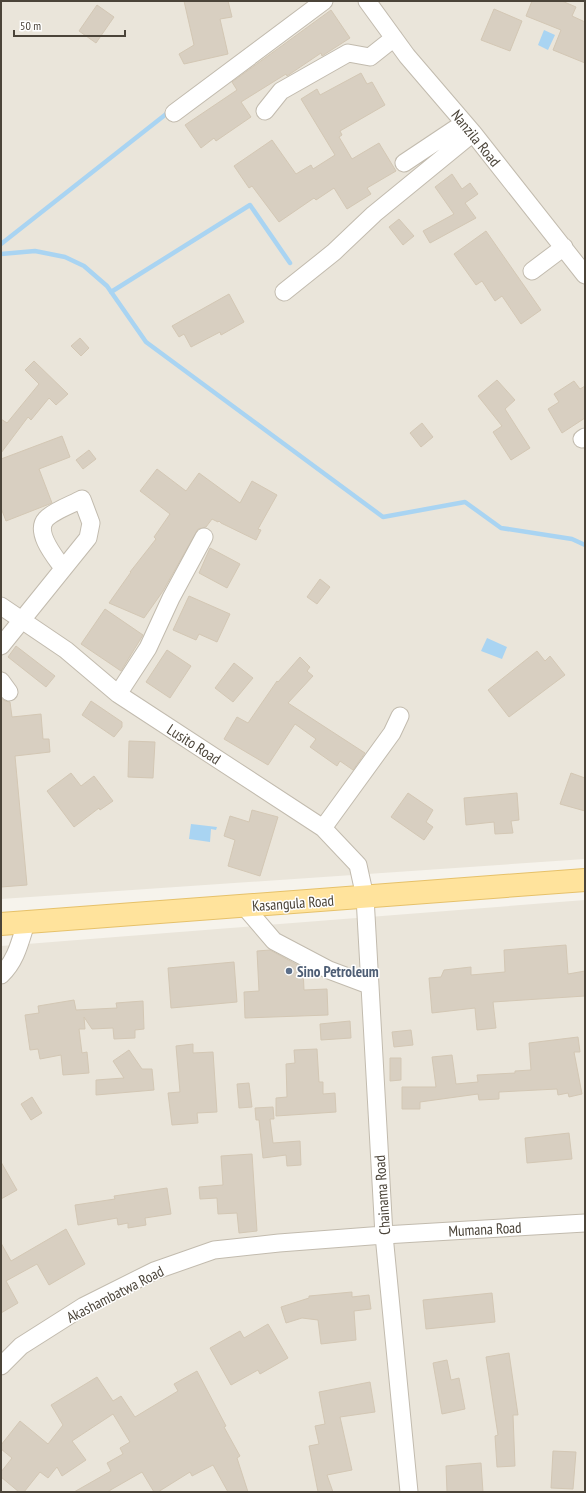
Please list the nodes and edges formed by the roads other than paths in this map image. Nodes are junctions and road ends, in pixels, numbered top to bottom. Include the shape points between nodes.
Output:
1 (324, 1) edge
2 (367, 1) edge
3 (394, 38) junction
4 (266, 111) dead end
5 (174, 113) dead end
6 (468, 128) junction
7 (404, 163) dead end
8 (564, 247) junction
9 (532, 271) dead end
10 (585, 275) edge
11 (284, 292) dead end
12 (204, 537) dead end
13 (63, 568) dead end
14 (1, 606) edge
15 (21, 622) junction
16 (1, 646) edge
17 (118, 694) junction
18 (400, 716) dead end
19 (323, 828) junction
20 (585, 880) edge
21 (365, 897) junction
22 (244, 906) junction
23 (26, 923) junction
24 (1, 924) edge
25 (1, 975) edge
26 (369, 985) junction
27 (585, 1222) edge
28 (384, 1235) junction
29 (1, 1366) edge
30 (409, 1492) edge

1 - 5 street
2 - 3 street, Nanzila Road
3 - 4 street via 370,57 348,53 304,76 281,90
3 - 6 street, Nanzila Road
6 - 7 street
6 - 8 street, Nanzila Road
6 - 11 street via 334,252
8 - 9 street
8 - 10 street, Nanzila Road
12 - 17 street via 148,648
13 - 15 street
14 - 15 street, Lusito Road
15 - 16 street
15 - 17 street, Lusito Road via 66,650
17 - 19 street, Lusito Road
18 - 19 street via 392,733
19 - 21 street, Lusito Road via 358,865
20 - 21 main road, Kasangula Road
21 - 22 main road, Kasangula Road
21 - 26 street, Chainama Road
22 - 23 main road, Kasangula Road
22 - 26 street via 274,941 329,970
23 - 24 main road, Kasangula Road
23 - 25 street via 9,967
26 - 28 street, Chainama Road
27 - 28 street, Mumana Road
28 - 29 street, Akashambatwa Road via 214,1250 154,1271 84,1306 22,1346
28 - 30 street, Chainama Road

